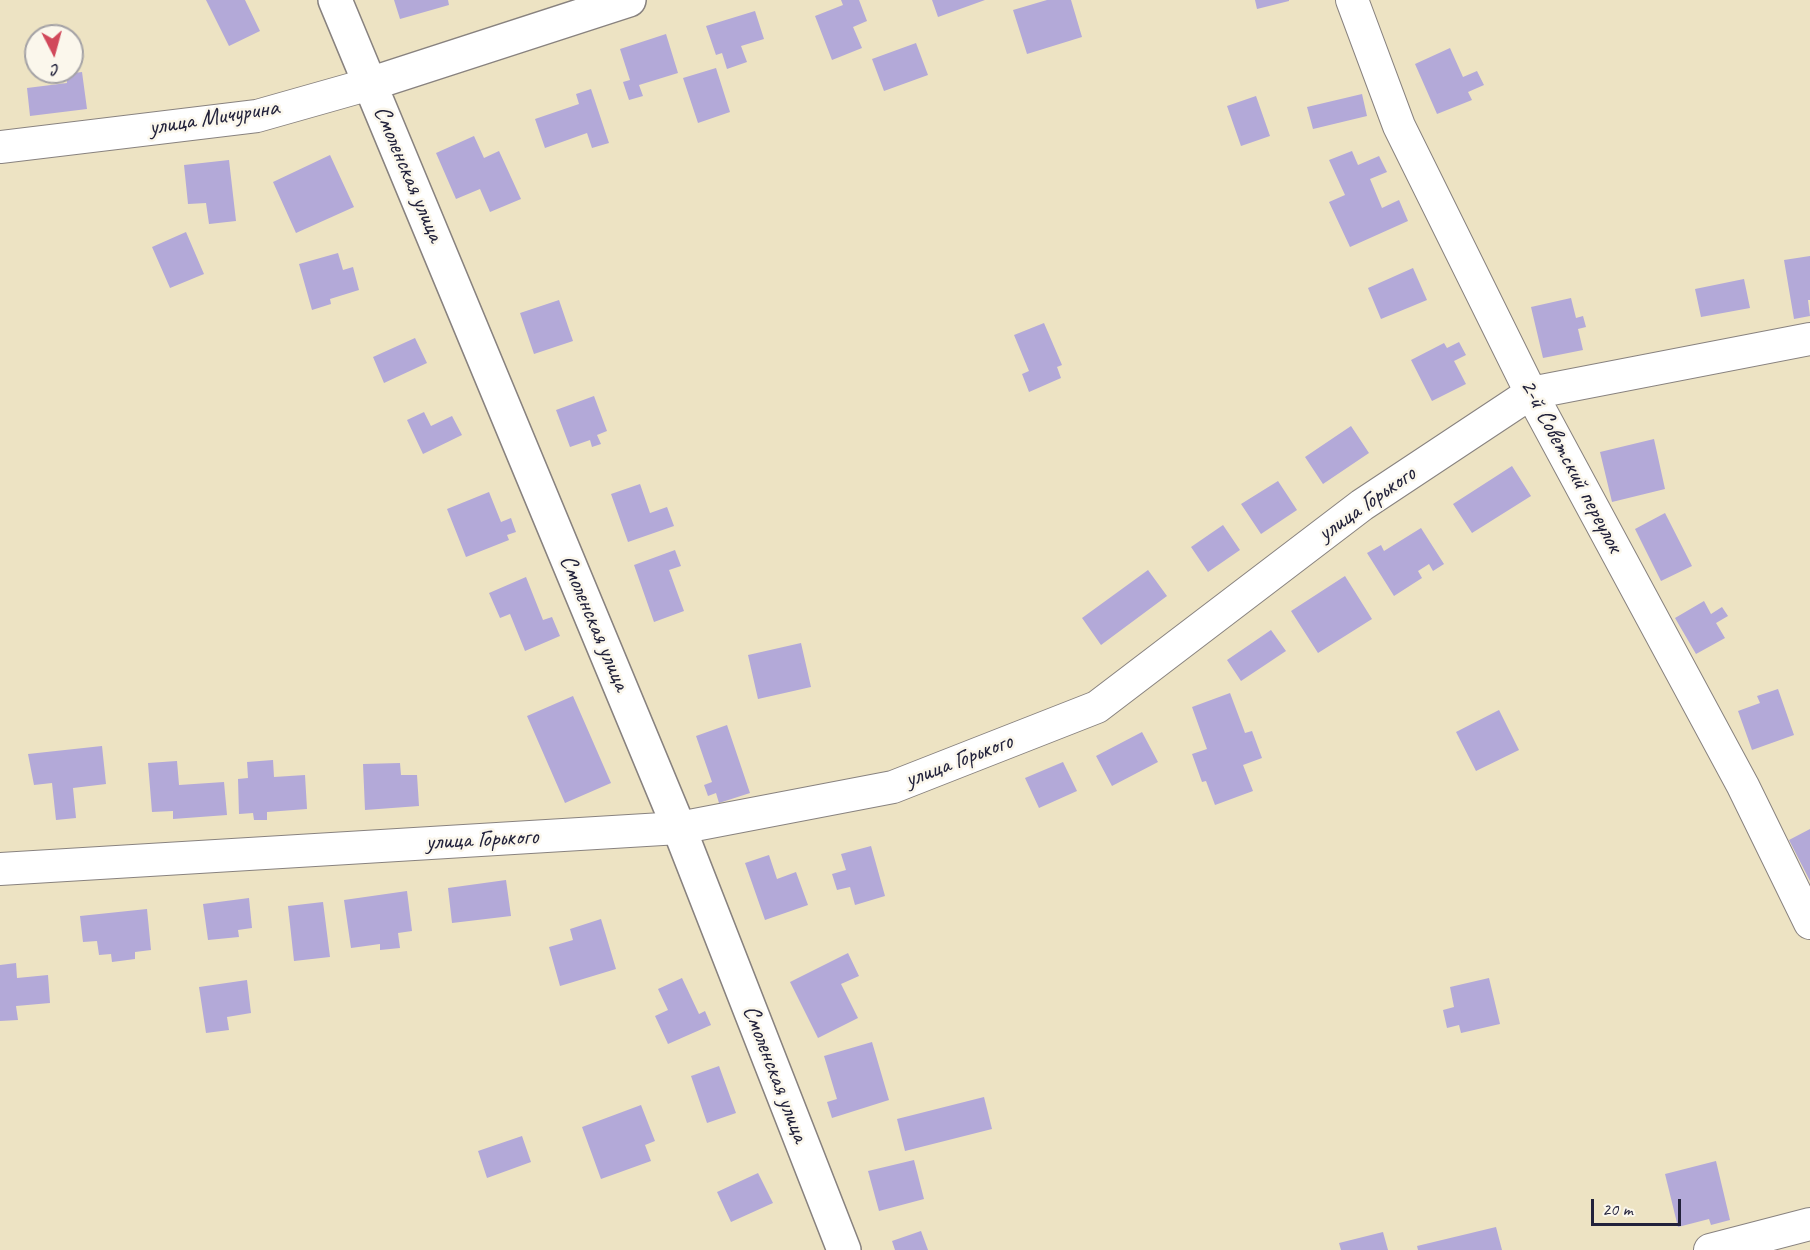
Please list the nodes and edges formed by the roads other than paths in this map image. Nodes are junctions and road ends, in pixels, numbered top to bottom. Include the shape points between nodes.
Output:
1 (334, 0) edge
2 (628, 0) edge
3 (1352, 0) edge
4 (370, 84) junction
5 (0, 147) edge
6 (1810, 339) edge
7 (1531, 393) junction
8 (679, 828) junction
9 (0, 869) edge
10 (1810, 923) edge
11 (1810, 1224) edge
12 (844, 1250) edge
13 (1710, 1250) edge

1 - 4 street, Смоленская улица
2 - 4 street, улица Мичурина
3 - 7 street, 2-й Советский переулок via 1399,126
4 - 5 street, улица Мичурина via 257,116
4 - 8 street, Смоленская улица
6 - 7 street, улица Горького
7 - 8 street, улица Горького via 1362,505 1096,707 893,787
7 - 10 street, 2-й Советский переулок via 1743,786
8 - 9 street, улица Горького
8 - 12 street, Смоленская улица
11 - 13 street

